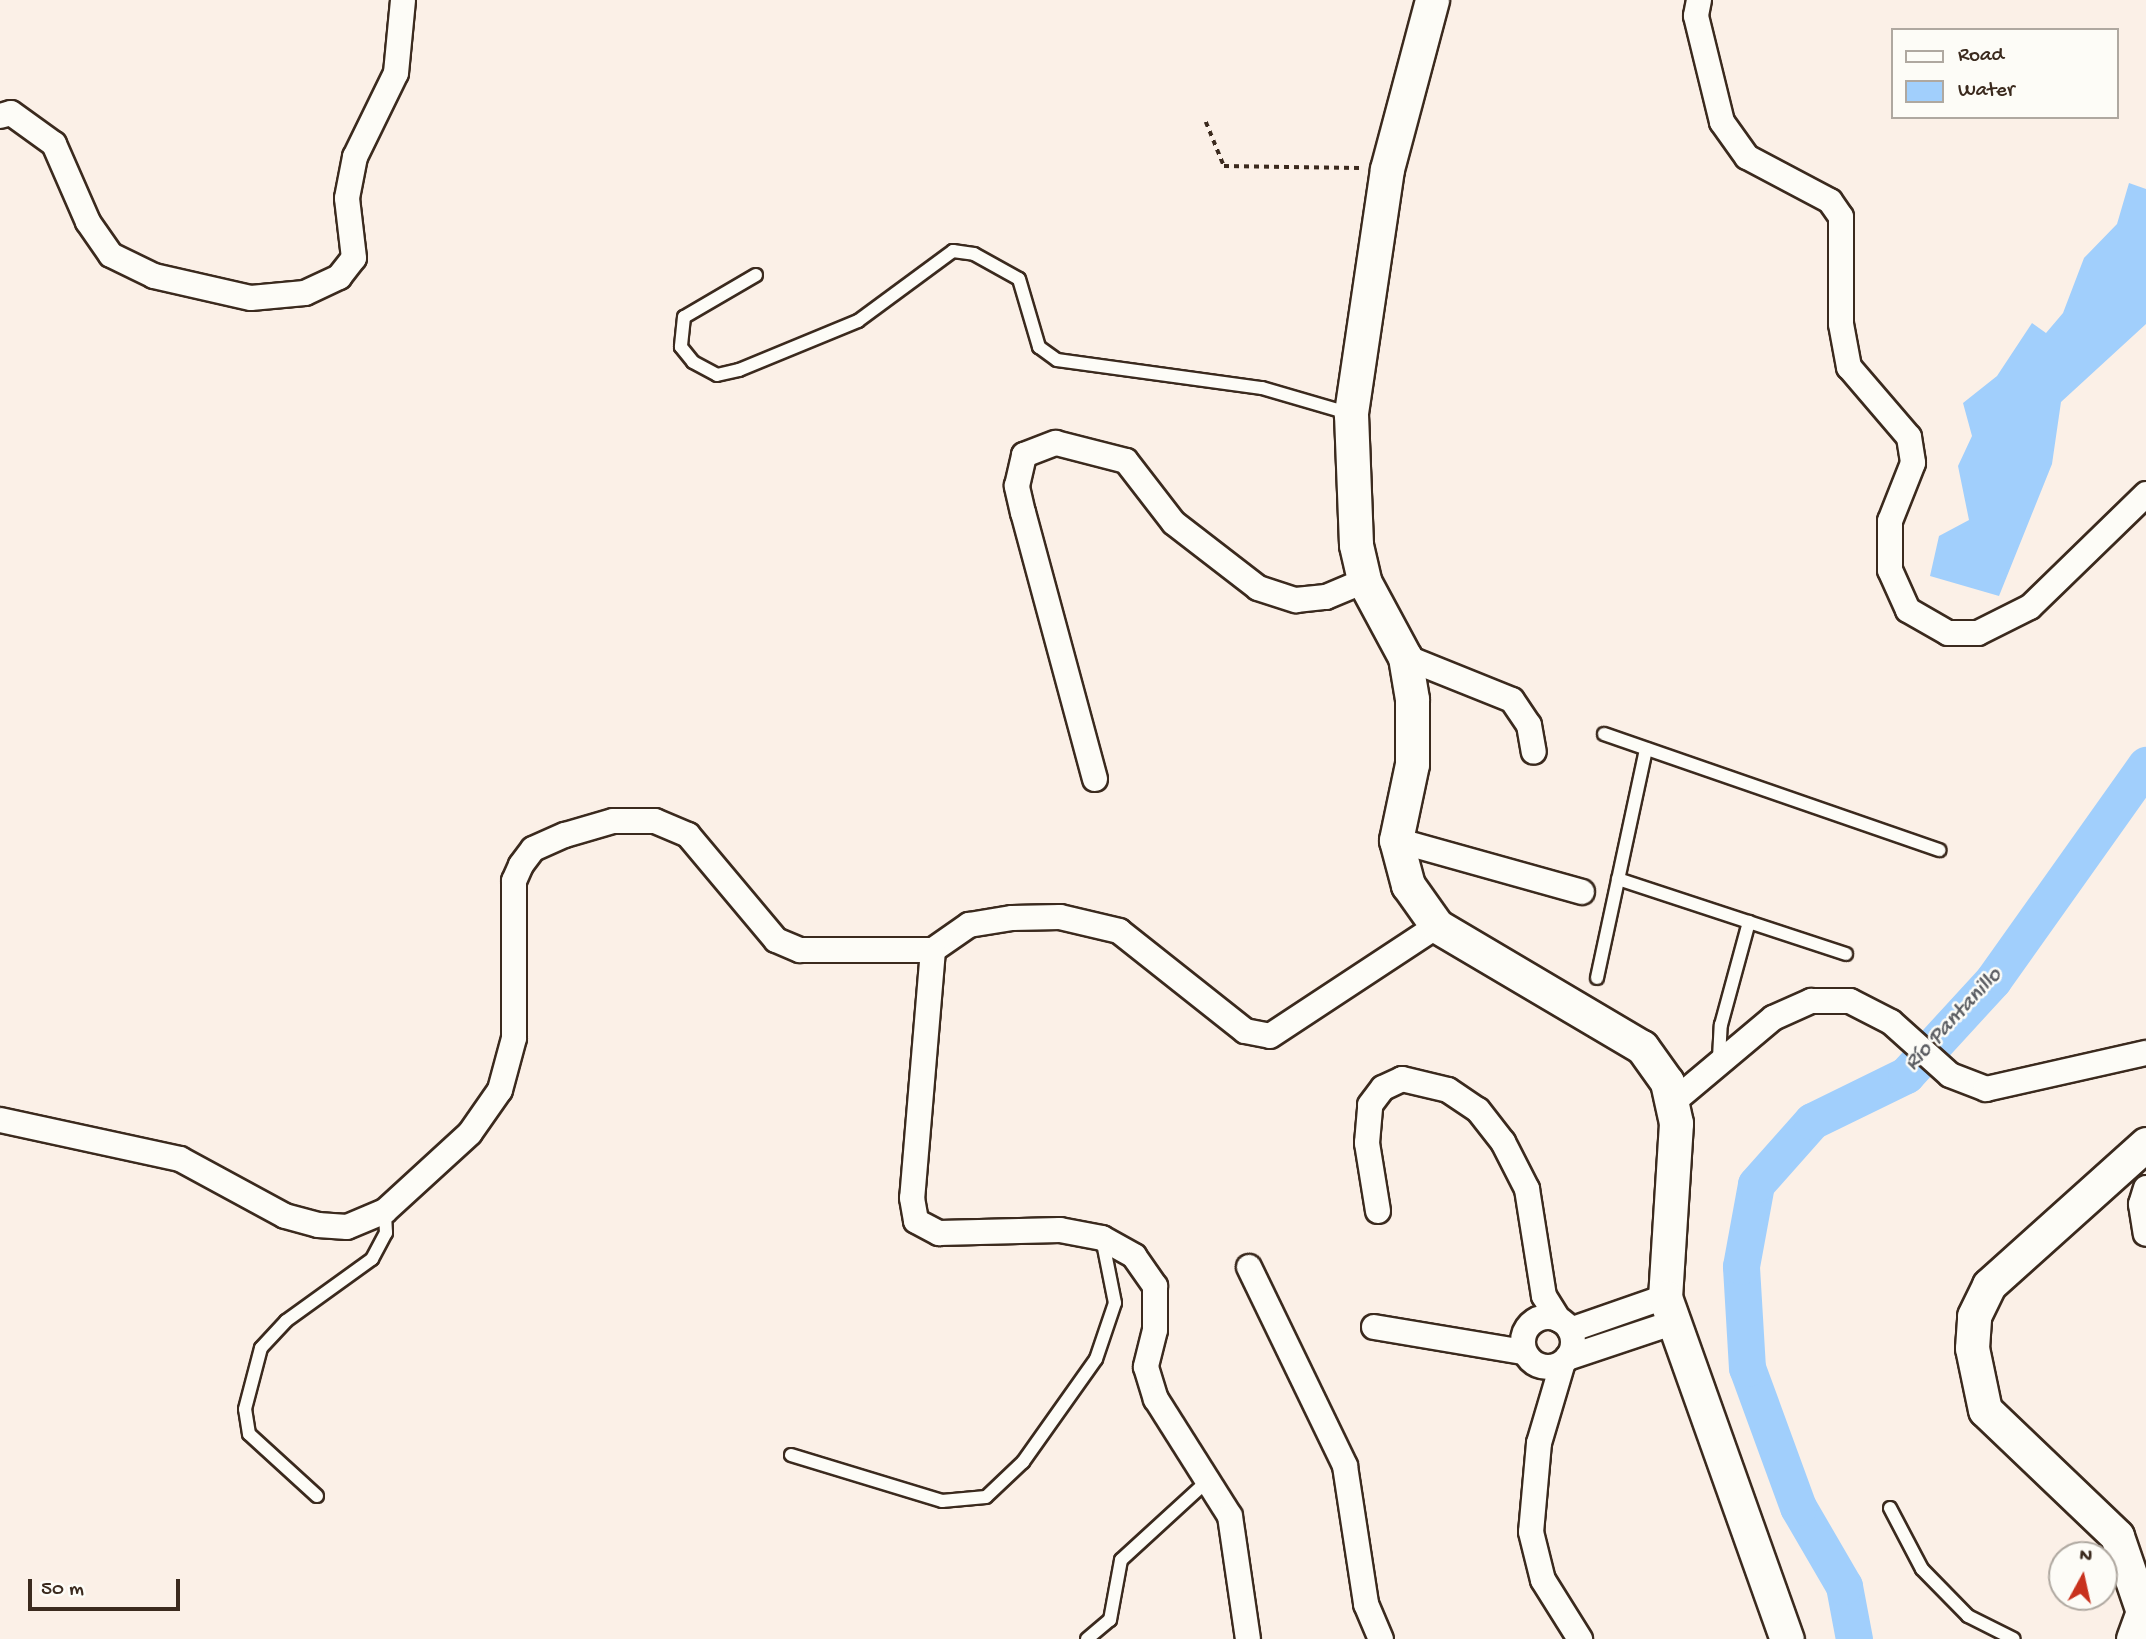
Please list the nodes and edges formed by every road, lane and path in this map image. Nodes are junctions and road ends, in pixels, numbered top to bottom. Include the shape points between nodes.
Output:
1 (403, 0) edge
2 (1433, 0) edge
3 (1699, 0) edge
4 (0, 116) edge
5 (1206, 122) dead end
6 (1387, 169) junction
7 (756, 275) dead end
8 (1351, 414) junction
9 (2146, 494) edge
10 (1364, 581) junction
11 (1405, 657) junction
12 (1604, 734) dead end
13 (1646, 749) junction
14 (1534, 752) dead end
15 (1095, 779) dead end
16 (1396, 840) junction
17 (1939, 850) dead end
18 (1618, 879) junction
19 (1582, 892) dead end
20 (1749, 922) junction
21 (1437, 926) junction
22 (933, 950) junction
23 (1846, 954) dead end
24 (1597, 978) dead end
25 (2146, 1053) edge
26 (1719, 1058) junction
27 (1673, 1102) junction
28 (0, 1120) edge
29 (2146, 1144) edge
30 (2146, 1188) edge
31 (385, 1211) junction
32 (1378, 1211) dead end
33 (2146, 1234) edge
34 (1102, 1238) junction
35 (1249, 1267) dead end
36 (1544, 1296) junction
37 (1669, 1310) junction
38 (1564, 1325) junction
39 (1374, 1327) dead end
40 (1522, 1344) junction
41 (1565, 1360) junction
42 (1549, 1392) junction
43 (790, 1455) dead end
44 (1206, 1482) junction
45 (317, 1496) dead end
46 (1890, 1508) dead end
47 (2141, 1622) edge
48 (1087, 1639) edge
49 (1248, 1639) edge
50 (1381, 1639) edge
51 (1580, 1639) edge
52 (1787, 1639) edge
53 (2014, 1639) edge

1 - 4 street via 396,74 355,157 347,198 354,258 339,277 305,293 251,298 154,276 111,255 88,222 54,144 11,113
2 - 6 street
3 - 9 street via 1696,16 1723,122 1747,157 1830,201 1841,216 1840,324 1849,367 1909,437 1913,463 1890,521 1890,570 1908,610 1948,633 1978,633 2030,607
5 - 6 path via 1224,166
6 - 8 street
7 - 8 lane via 684,317 681,346 693,362 717,375 739,370 858,321 953,251 974,254 1019,279 1039,347 1057,360 1262,388
8 - 10 street via 1356,545
10 - 11 street
10 - 15 street via 1326,597 1296,600 1258,587 1174,523 1126,461 1056,443 1024,456 1017,485 1023,513
11 - 14 street via 1512,700 1529,725
11 - 16 street via 1412,764
12 - 13 lane
13 - 17 lane
13 - 18 lane
16 - 19 street
16 - 21 street via 1408,885
18 - 20 lane
18 - 24 lane
20 - 23 lane
20 - 26 lane via 1721,1025
21 - 22 street via 1270,1036 1245,1031 1119,931 1060,917 1012,918 969,925
21 - 27 street via 1642,1047 1657,1062
22 - 31 street via 800,950 776,940 688,835 655,821 613,821 533,849 514,881 514,1038 500,1090 471,1133
22 - 34 street via 912,1198 916,1221 939,1233 1060,1230
25 - 26 street via 1986,1089 1950,1075 1922,1045 1850,1001 1811,1000 1773,1018
26 - 27 street
27 - 37 street
28 - 31 street via 180,1159 285,1216 318,1225 348,1227
29 - 47 street via 1989,1285 1973,1316 1972,1348 1985,1410 2117,1536
30 - 33 street
31 - 45 lane via 386,1233 372,1259 286,1321 261,1348 245,1409 249,1434
32 - 36 street via 1367,1143 1370,1105 1383,1088 1402,1079 1448,1090 1478,1110 1503,1142 1527,1189
34 - 43 lane via 1115,1303 1096,1359 1023,1462 986,1497 942,1501
34 - 44 street via 1134,1256 1155,1286 1155,1330 1146,1367 1156,1399
35 - 50 street via 1345,1466 1366,1604
36 - 38 street
36 - 40 street
37 - 38 street
37 - 41 street
37 - 52 street
38 - 40 street via 1545,1317
38 - 41 street
39 - 40 street
40 - 41 street via 1545,1367
40 - 42 street
41 - 42 street
42 - 51 street via 1535,1466 1531,1532 1543,1580
44 - 48 lane via 1121,1560 1110,1620
44 - 49 street via 1230,1516
46 - 53 lane via 1922,1569 1968,1616

